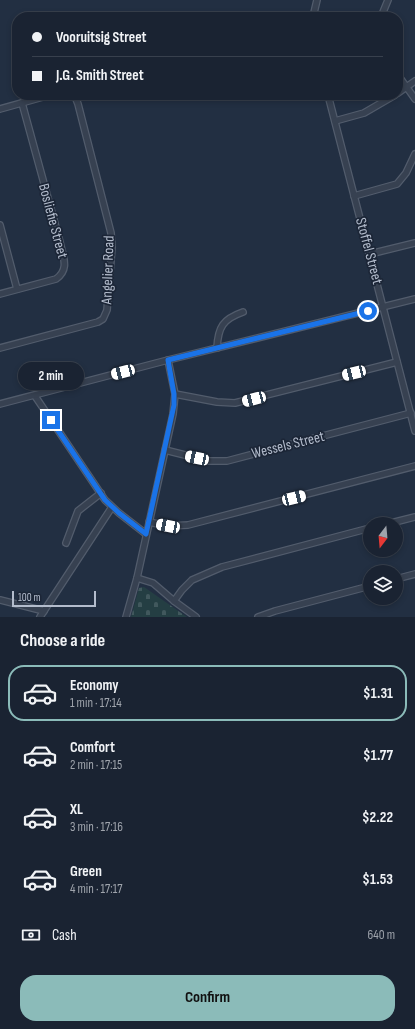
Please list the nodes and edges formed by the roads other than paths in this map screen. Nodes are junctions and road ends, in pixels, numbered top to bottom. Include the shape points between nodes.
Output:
1 (317, 0) edge
2 (388, 0) edge
3 (314, 12) edge
4 (384, 12) edge
5 (403, 81) edge
6 (415, 81) edge
7 (407, 87) junction
8 (403, 90) edge
9 (415, 99) edge
10 (32, 100) edge
11 (76, 100) edge
12 (329, 100) edge
13 (386, 100) edge
14 (22, 103) junction
15 (0, 109) edge
16 (335, 122) junction
17 (415, 154) edge
18 (354, 196) junction
19 (0, 225) edge
20 (415, 243) edge
21 (370, 254) junction
22 (17, 290) junction
23 (0, 294) edge
24 (415, 299) edge
25 (383, 307) junction
26 (243, 312) dead end
27 (0, 348) edge
28 (217, 348) junction
29 (168, 360) junction
30 (397, 362) junction
31 (174, 394) junction
32 (34, 396) junction
33 (0, 404) edge
34 (411, 414) junction
35 (415, 431) edge
36 (165, 450) junction
37 (415, 466) edge
38 (101, 493) junction
39 (112, 507) junction
40 (415, 517) edge
41 (403, 520) edge
42 (149, 522) junction
43 (363, 530) edge
44 (146, 534) junction
45 (66, 543) dead end
46 (415, 574) edge
47 (403, 577) edge
48 (137, 578) junction
49 (363, 588) edge
50 (0, 600) edge
51 (174, 602) junction
52 (44, 610) junction
53 (40, 617) edge
54 (126, 617) edge
55 (196, 617) edge
56 (258, 617) edge

1 - 3 street
2 - 4 street
5 - 7 street
6 - 7 street
7 - 8 street
7 - 9 street
10 - 14 street
11 - 27 street, Angelier Road via 111,233 107,310 103,319 98,322
12 - 16 street, Stoffel Street
13 - 16 street via 364,113
14 - 15 street
14 - 22 street, Bosliefie Street via 65,265 63,273 56,279
16 - 18 street, Stoffel Street
17 - 18 street via 406,173 397,184
18 - 21 street, Stoffel Street
19 - 22 street
20 - 21 street
21 - 25 street, Stoffel Street
22 - 23 street, Bosliefie Street
24 - 25 street
25 - 28 street
25 - 30 street, Stoffel Street
26 - 28 street via 231,317 222,325
28 - 29 street
29 - 31 street
29 - 32 street
30 - 31 street via 235,404
30 - 34 street, Stoffel Street
31 - 36 street via 173,414
32 - 33 street
32 - 38 street
34 - 35 street, Stoffel Street
34 - 36 street, Wessels Street via 226,460 209,461
36 - 42 street
37 - 42 street via 188,525 168,526
38 - 39 street
38 - 45 street via 78,511
39 - 44 street
39 - 52 street
40 - 41 street
42 - 44 street
43 - 51 street via 222,567 192,580
44 - 48 street
46 - 47 street
48 - 51 street via 153,583
48 - 54 street
49 - 56 street
50 - 52 street
51 - 55 street
52 - 53 street

